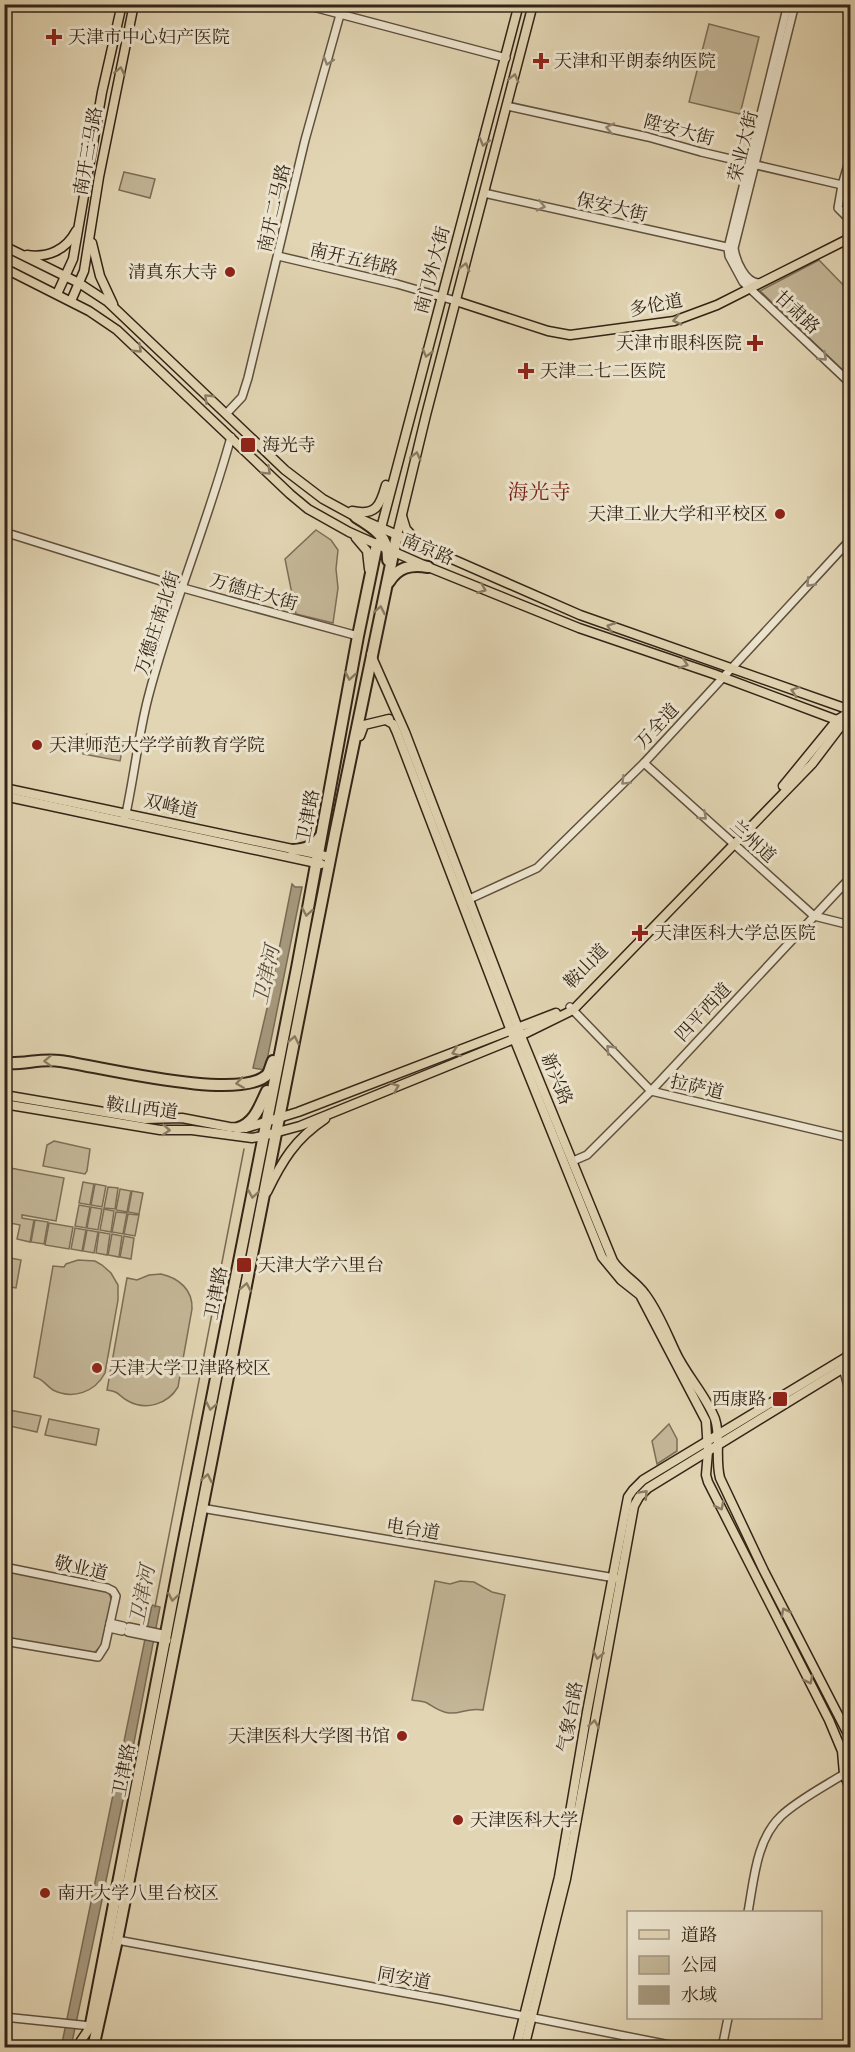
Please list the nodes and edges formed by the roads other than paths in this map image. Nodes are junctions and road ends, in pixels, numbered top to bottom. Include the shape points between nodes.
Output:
1 (122, 4) edge
2 (134, 4) edge
3 (302, 4) edge
4 (343, 4) edge
5 (519, 4) edge
6 (533, 4) edge
7 (788, 4) edge
8 (795, 4) edge
9 (342, 14) junction
10 (506, 58) junction
11 (507, 106) junction
12 (850, 158) edge
13 (751, 164) junction
14 (842, 185) junction
15 (484, 193) junction
16 (850, 220) edge
17 (80, 222) junction
18 (90, 232) junction
19 (850, 238) edge
20 (4, 246) edge
21 (731, 248) junction
22 (24, 255) junction
23 (278, 256) junction
24 (4, 268) edge
25 (74, 282) junction
26 (762, 282) junction
27 (750, 288) junction
28 (59, 291) junction
29 (442, 296) junction
30 (70, 301) junction
31 (456, 301) junction
32 (116, 310) junction
33 (92, 313) junction
34 (850, 383) edge
35 (226, 414) junction
36 (410, 417) junction
37 (231, 437) junction
38 (340, 509) junction
39 (402, 513) junction
40 (356, 517) joint
41 (4, 532) edge
42 (349, 532) junction
43 (384, 534) junction
44 (850, 540) edge
45 (392, 550) junction
46 (434, 552) junction
47 (428, 567) junction
48 (369, 577) junction
49 (183, 588) junction
50 (384, 590) junction
51 (358, 636) junction
52 (371, 655) junction
53 (730, 669) junction
54 (723, 678) junction
55 (812, 711) junction
56 (397, 716) junction
57 (848, 719) edge
58 (386, 720) junction
59 (823, 739) junction
60 (644, 763) junction
61 (348, 770) junction
62 (4, 788) edge
63 (4, 796) edge
64 (125, 817) junction
65 (322, 831) junction
66 (335, 834) junction
67 (733, 843) junction
68 (292, 854) junction
69 (317, 859) junction
70 (329, 861) junction
71 (850, 878) edge
72 (466, 900) junction
73 (814, 916) junction
74 (850, 925) edge
75 (289, 1006) junction
76 (571, 1008) junction
77 (516, 1034) junction
78 (4, 1063) edge
79 (277, 1066) junction
80 (651, 1091) junction
81 (4, 1095) edge
82 (4, 1104) edge
83 (341, 1110) junction
84 (279, 1118) junction
85 (265, 1121) junction
86 (238, 1128) junction
87 (276, 1133) junction
88 (263, 1136) junction
89 (850, 1138) edge
90 (573, 1161) junction
91 (263, 1199) junction
92 (850, 1345) edge
93 (848, 1361) edge
94 (850, 1394) edge
95 (716, 1437) junction
96 (717, 1446) junction
97 (708, 1447) junction
98 (201, 1508) junction
99 (4, 1567) edge
100 (617, 1578) junction
101 (110, 1626) junction
102 (164, 1637) junction
103 (4, 1641) edge
104 (850, 1738) edge
105 (844, 1774) junction
106 (850, 1788) edge
107 (748, 1911) edge
108 (117, 1940) junction
109 (527, 2016) junction
110 (4, 2017) edge
111 (728, 2019) edge
112 (91, 2026) junction
113 (850, 2042) edge
114 (89, 2046) edge
115 (516, 2048) edge
116 (524, 2048) edge
117 (685, 2048) edge
118 (722, 2048) edge
119 (842, 2048) edge

1 - 17 main road, 南开三马路
18 -> 2 main road, 南开三马路
3 - 9 street
4 - 9 street, 南开二马路
5 - 10 main road, 南门外大街
11 -> 6 main road, 南门外大街
7 - 13 street, 荣业大街
8 - 13 street, 荣业大街
9 - 10 street
9 -> 23 street, 南开二马路 via 305,140
10 -> 29 main road, 南门外大街
13 -> 11 street, 陞安大街
11 - 15 main road, 南门外大街
12 - 14 street
13 - 14 street, 陞安大街
13 - 21 street, 荣业大街
14 - 16 street via 838,208
15 -> 21 street, 保安大街
31 -> 15 main road, 南门外大街
17 - 22 main road via 61,249 38,256
17 - 25 main road, 南开三马路
18 - 25 main road, 南开三马路 via 83,275
18 - 32 main road via 97,267
19 - 26 main road, 多伦道
20 - 22 main road
21 - 26 street via 748,280
21 - 27 street via 729,256
22 - 25 main road
23 - 29 street, 南开五纬路
23 - 35 street, 南开二马路 via 242,397
24 - 28 main road
25 - 28 main road, 南开三马路
25 - 30 main road, 南开三马路
25 - 32 main road
25 - 33 main road
26 - 27 main road, 多伦道
27 -> 31 main road, 多伦道 via 683,319 578,335 548,331
27 -> 34 street, 甘肃路
28 - 30 main road, 南京路
29 - 31 street, 南开五纬路
29 -> 36 main road, 南门外大街
30 - 33 main road, 南京路
39 -> 31 main road, 南门外大街
35 -> 32 main road
33 -> 37 main road, 南京路 via 117,330
35 - 38 main road via 285,470
36 - 38 main road via 398,441 378,506 365,513
36 - 43 main road, 南门外大街 via 385,508
37 -> 42 main road, 南京路 via 300,502
37 - 49 street, 万德庄南北街
38 - 40 main road
39 - 43 main road, 南门外大街
39 - 46 main road via 409,533
40 - 43 highway
41 - 49 street, 万德庄大街
42 - 43 main road, 南京路
42 - 48 main road via 367,551
43 - 45 highway, 卫津路
43 - 45 main road, 南京路
43 - 46 main road, 南京路
43 - 48 highway, 卫津路
44 -> 53 street, 万全道
45 - 47 main road, 南京路
45 - 50 highway, 卫津路
53 -> 46 main road, 南京路 via 580,615
47 - 50 highway via 401,568
47 -> 54 main road, 南京路
48 - 51 highway, 卫津路
49 - 51 street, 万德庄大街
49 - 64 street, 万德庄南北街 via 148,698
52 -> 50 highway, 卫津路
51 -> 65 highway, 卫津路
52 - 56 main road
52 - 61 highway, 卫津路
53 - 54 street, 万全道
57 -> 53 main road, 南京路
54 - 55 main road, 南京路
54 - 60 street, 万全道
55 - 57 main road, 南京路
55 - 59 main road via 826,722
56 - 58 main road
56 - 72 main road, 新兴路
57 - 59 main road, 鞍山道
57 - 67 main road, 鞍山道 via 812,764
58 - 61 main road via 362,728 356,756
58 - 72 main road via 393,724
59 - 67 main road, 鞍山道
60 -> 67 street, 兰州道
60 -> 72 street, 万全道 via 537,868
61 - 66 highway, 卫津路
62 - 64 main road, 双峰道
63 - 64 main road, 双峰道
64 - 68 main road, 双峰道
65 - 68 highway via 313,846
65 - 69 highway, 卫津路
66 - 69 main road
66 - 70 highway, 卫津路
67 - 73 street, 兰州道
67 - 76 main road, 鞍山道
68 - 69 main road, 双峰道
69 - 70 main road, 双峰道
69 -> 75 highway, 卫津路
84 -> 70 highway, 卫津路
71 - 73 street, 四平西道
72 - 77 main road, 新兴路
73 - 74 street, 兰州道
73 - 80 street, 四平西道
75 -> 78 highway via 280,1025 269,1073 245,1083 205,1085 58,1061
75 - 79 highway, 卫津路
76 - 77 main road, 鞍山道
80 -> 76 street, 拉萨道
83 -> 77 main road, 鞍山道
77 -> 84 main road, 鞍山道
77 - 90 main road, 新兴路
77 - 97 main road via 602,1257 640,1295 706,1421
79 - 85 highway, 卫津路
79 - 86 highway via 249,1124
80 - 89 street, 拉萨道
80 - 90 street, 四平西道 via 587,1155
81 - 86 main road, 鞍山西道 via 145,1119 182,1118
82 -> 88 main road, 鞍山西道 via 160,1130
83 - 87 main road, 鞍山道
83 - 91 main road via 300,1138
84 - 85 main road, 鞍山道
84 - 87 highway, 卫津路
85 - 86 main road, 鞍山西道
85 - 88 highway, 卫津路
87 - 88 main road, 鞍山西道
87 - 91 highway, 卫津路
88 -> 102 highway, 卫津路
90 - 95 main road, 新兴路 via 613,1261 648,1297 713,1414
98 -> 91 highway, 卫津路
92 - 93 street
93 - 94 street
93 - 95 main road, 气象台路
93 - 96 main road, 气象台路
95 - 96 main road
95 - 97 main road, 气象台路
96 - 97 main road, 气象台路
104 -> 96 main road via 722,1482
97 - 100 main road, 气象台路 via 639,1497
97 -> 105 main road via 708,1482 829,1720 842,1751
98 - 100 street, 电台道
98 - 102 highway, 卫津路
99 - 101 street, 敬业道 via 110,1589 116,1596
100 - 109 main road, 气象台路 via 566,1879
101 - 102 street
101 - 103 street via 101,1655 95,1658
102 - 108 highway, 卫津路
102 - 112 highway, 卫津路
105 - 106 main road
105 - 107 street via 786,1812 770,1830 759,1857
108 - 109 street, 同安道
108 - 114 highway, 卫津路
109 - 115 main road, 气象台路
109 - 116 main road, 气象台路
109 - 117 street, 同安道
110 - 112 street
111 - 118 street
112 - 114 highway, 卫津路
113 - 119 street

